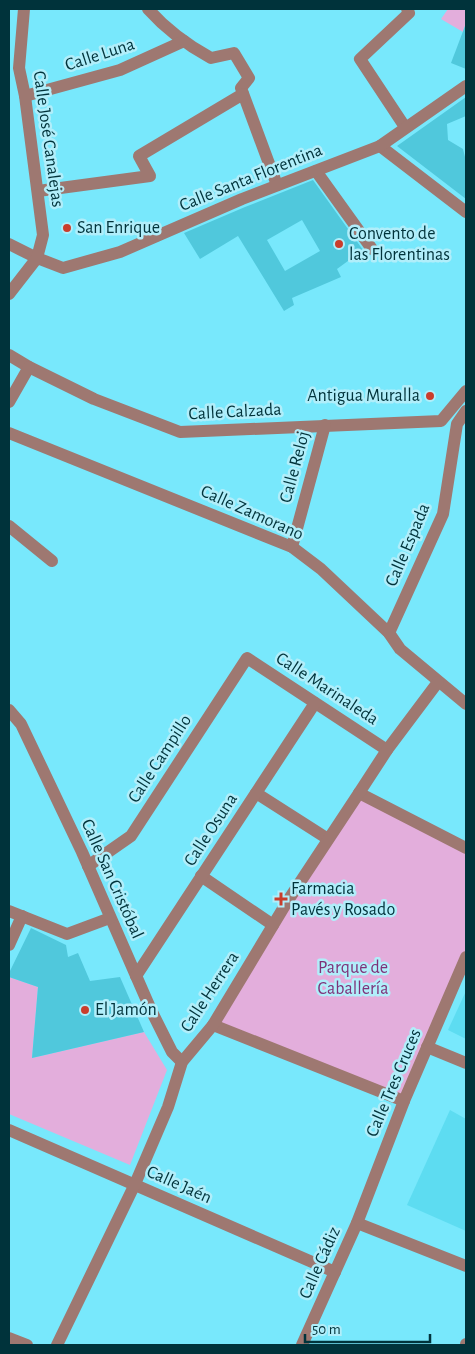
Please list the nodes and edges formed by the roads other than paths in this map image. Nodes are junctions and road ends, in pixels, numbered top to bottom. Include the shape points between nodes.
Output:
1 (24, 9) edge
2 (148, 9) edge
3 (407, 9) edge
4 (184, 41) junction
5 (466, 86) edge
6 (243, 94) junction
7 (25, 96) junction
8 (405, 127) junction
9 (380, 146) junction
10 (316, 171) junction
11 (277, 185) junction
12 (38, 191) junction
13 (466, 212) edge
14 (9, 244) edge
15 (372, 248) dead end
16 (37, 258) junction
17 (9, 294) edge
18 (9, 355) edge
19 (29, 367) junction
20 (466, 391) edge
21 (9, 402) edge
22 (466, 411) edge
23 (324, 425) junction
24 (9, 433) edge
25 (9, 526) edge
26 (292, 547) junction
27 (52, 561) dead end
28 (389, 633) junction
29 (247, 658) joint
30 (438, 682) junction
31 (316, 703) junction
32 (466, 704) edge
33 (9, 710) edge
34 (388, 750) junction
35 (358, 792) junction
36 (256, 793) junction
37 (328, 839) junction
38 (466, 848) edge
39 (88, 866) junction
40 (202, 876) junction
41 (9, 911) edge
42 (22, 916) junction
43 (110, 918) junction
44 (273, 925) junction
45 (9, 946) edge
46 (466, 957) edge
47 (136, 976) junction
48 (213, 1025) junction
49 (427, 1047) junction
50 (182, 1062) junction
51 (466, 1063) edge
52 (404, 1101) junction
53 (9, 1130) edge
54 (136, 1184) junction
55 (357, 1223) junction
56 (466, 1266) edge
57 (335, 1272) junction
58 (9, 1338) edge
59 (27, 1345) edge
60 (57, 1345) edge
61 (302, 1345) edge

1 - 7 street, Calle José Canalejas via 19,68
2 - 4 street
3 - 8 street via 409,13 360,59
4 - 6 street via 211,58 234,53 249,78 241,88
4 - 7 street, Calle Luna via 120,70
5 - 8 street, Calle Santa Florentina
6 - 11 street
6 - 12 street via 139,156 150,176
7 - 12 street, Calle José Canalejas
8 - 9 street, Calle Santa Florentina
9 - 10 street, Calle Santa Florentina
9 - 13 street
10 - 11 street, Calle Santa Florentina
10 - 15 street
11 - 16 street, Calle Santa Florentina via 120,252 63,268
12 - 16 street, Calle José Canalejas via 43,235
14 - 16 street, Calle Santa Florentina
16 - 17 street, Calle José Canalejas
18 - 19 street, Calle Calzada
19 - 21 street
19 - 23 street, Calle Calzada via 94,399 180,432
20 - 23 street, Calle Calzada via 440,421
22 - 28 street, Calle Espada via 457,424 442,514
23 - 26 street, Calle Reloj
24 - 26 street, Calle Zamorano
25 - 27 street
26 - 28 street, Calle Zamorano via 321,568
28 - 30 street, Calle Zamorano via 400,649
29 - 31 street, Calle Marinaleda
29 - 39 street, Calle Campillo via 131,836
30 - 32 street, Calle Zamorano
30 - 34 street, Calle Herrera
31 - 34 street, Calle Marinaleda
31 - 36 street, Calle Osuna
33 - 39 street, Calle San Cristóbal via 21,724
34 - 35 street, Calle Herrera
35 - 37 street, Calle Herrera
35 - 38 street
36 - 37 street
36 - 40 street, Calle Osuna
37 - 44 street, Calle Herrera
39 - 43 street, Calle San Cristóbal
40 - 44 street
40 - 47 street, Calle Osuna
41 - 42 street
42 - 43 street via 67,934
42 - 45 street
43 - 47 street, Calle San Cristóbal
44 - 48 street, Calle Herrera
46 - 49 street, Calle Tres Cruces
47 - 50 street, Calle San Cristóbal via 172,1052
48 - 50 street, Calle Herrera
48 - 52 street
49 - 51 street
49 - 52 street, Calle Tres Cruces
50 - 54 street, Calle Herrera via 168,1107
52 - 55 street, Calle Tres Cruces
53 - 54 street, Calle Jaén
54 - 57 street, Calle Jaén
54 - 60 street, Calle Herrera
55 - 56 street
55 - 57 street, Calle Cádiz
57 - 61 street, Calle Cádiz
58 - 59 street

